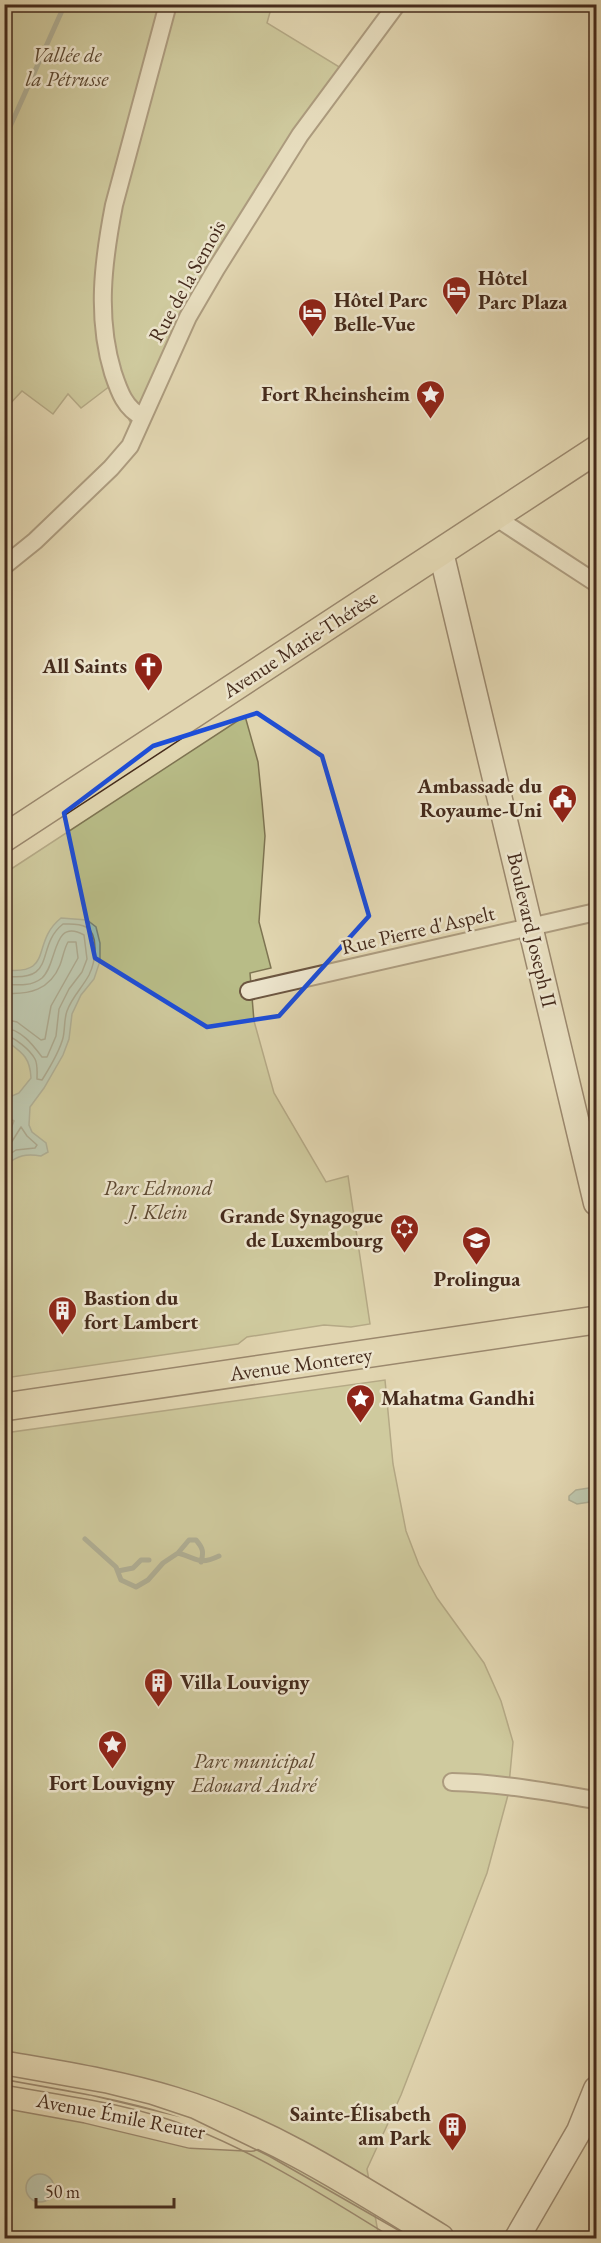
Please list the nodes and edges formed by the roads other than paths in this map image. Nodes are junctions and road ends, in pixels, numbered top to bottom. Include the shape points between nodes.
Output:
1 (168, 4) edge
2 (397, 4) edge
3 (143, 417) junction
4 (597, 450) edge
5 (495, 517) junction
6 (441, 552) junction
7 (4, 566) edge
8 (597, 583) edge
9 (4, 838) edge
10 (597, 912) edge
11 (531, 927) junction
12 (249, 991) dead end
13 (597, 1203) edge
14 (597, 1320) edge
15 (4, 1407) edge
16 (452, 1782) dead end
17 (597, 1800) edge
18 (4, 2065) edge
19 (597, 2089) edge
20 (4, 2094) edge
21 (273, 2141) junction
22 (440, 2238) edge
23 (517, 2238) edge

1 - 3 street via 114,205 102,286 106,351 126,404
2 - 3 street, Rue de la Semois via 300,135 216,269 188,317
3 - 7 street, Rue de la Semois via 130,446 111,468
4 - 5 main road, Avenue Marie-Thérèse
5 - 6 main road, Avenue Marie-Thérèse
5 - 8 street
6 - 9 main road, Avenue Marie-Thérèse
6 - 11 main road, Boulevard Joseph II
10 - 11 street, Rue Pierre d'Aspelt
11 - 12 street, Rue Pierre d'Aspelt
11 - 13 main road, Boulevard Joseph II
14 - 15 main road, Avenue Monterey
16 - 17 street via 512,1786
18 - 21 main road, Avenue Émile Reuter via 173,2100
19 - 23 main road via 579,2131
20 - 21 main road, Avenue Émile Reuter via 191,2134
21 - 22 main road, Avenue Émile Reuter

